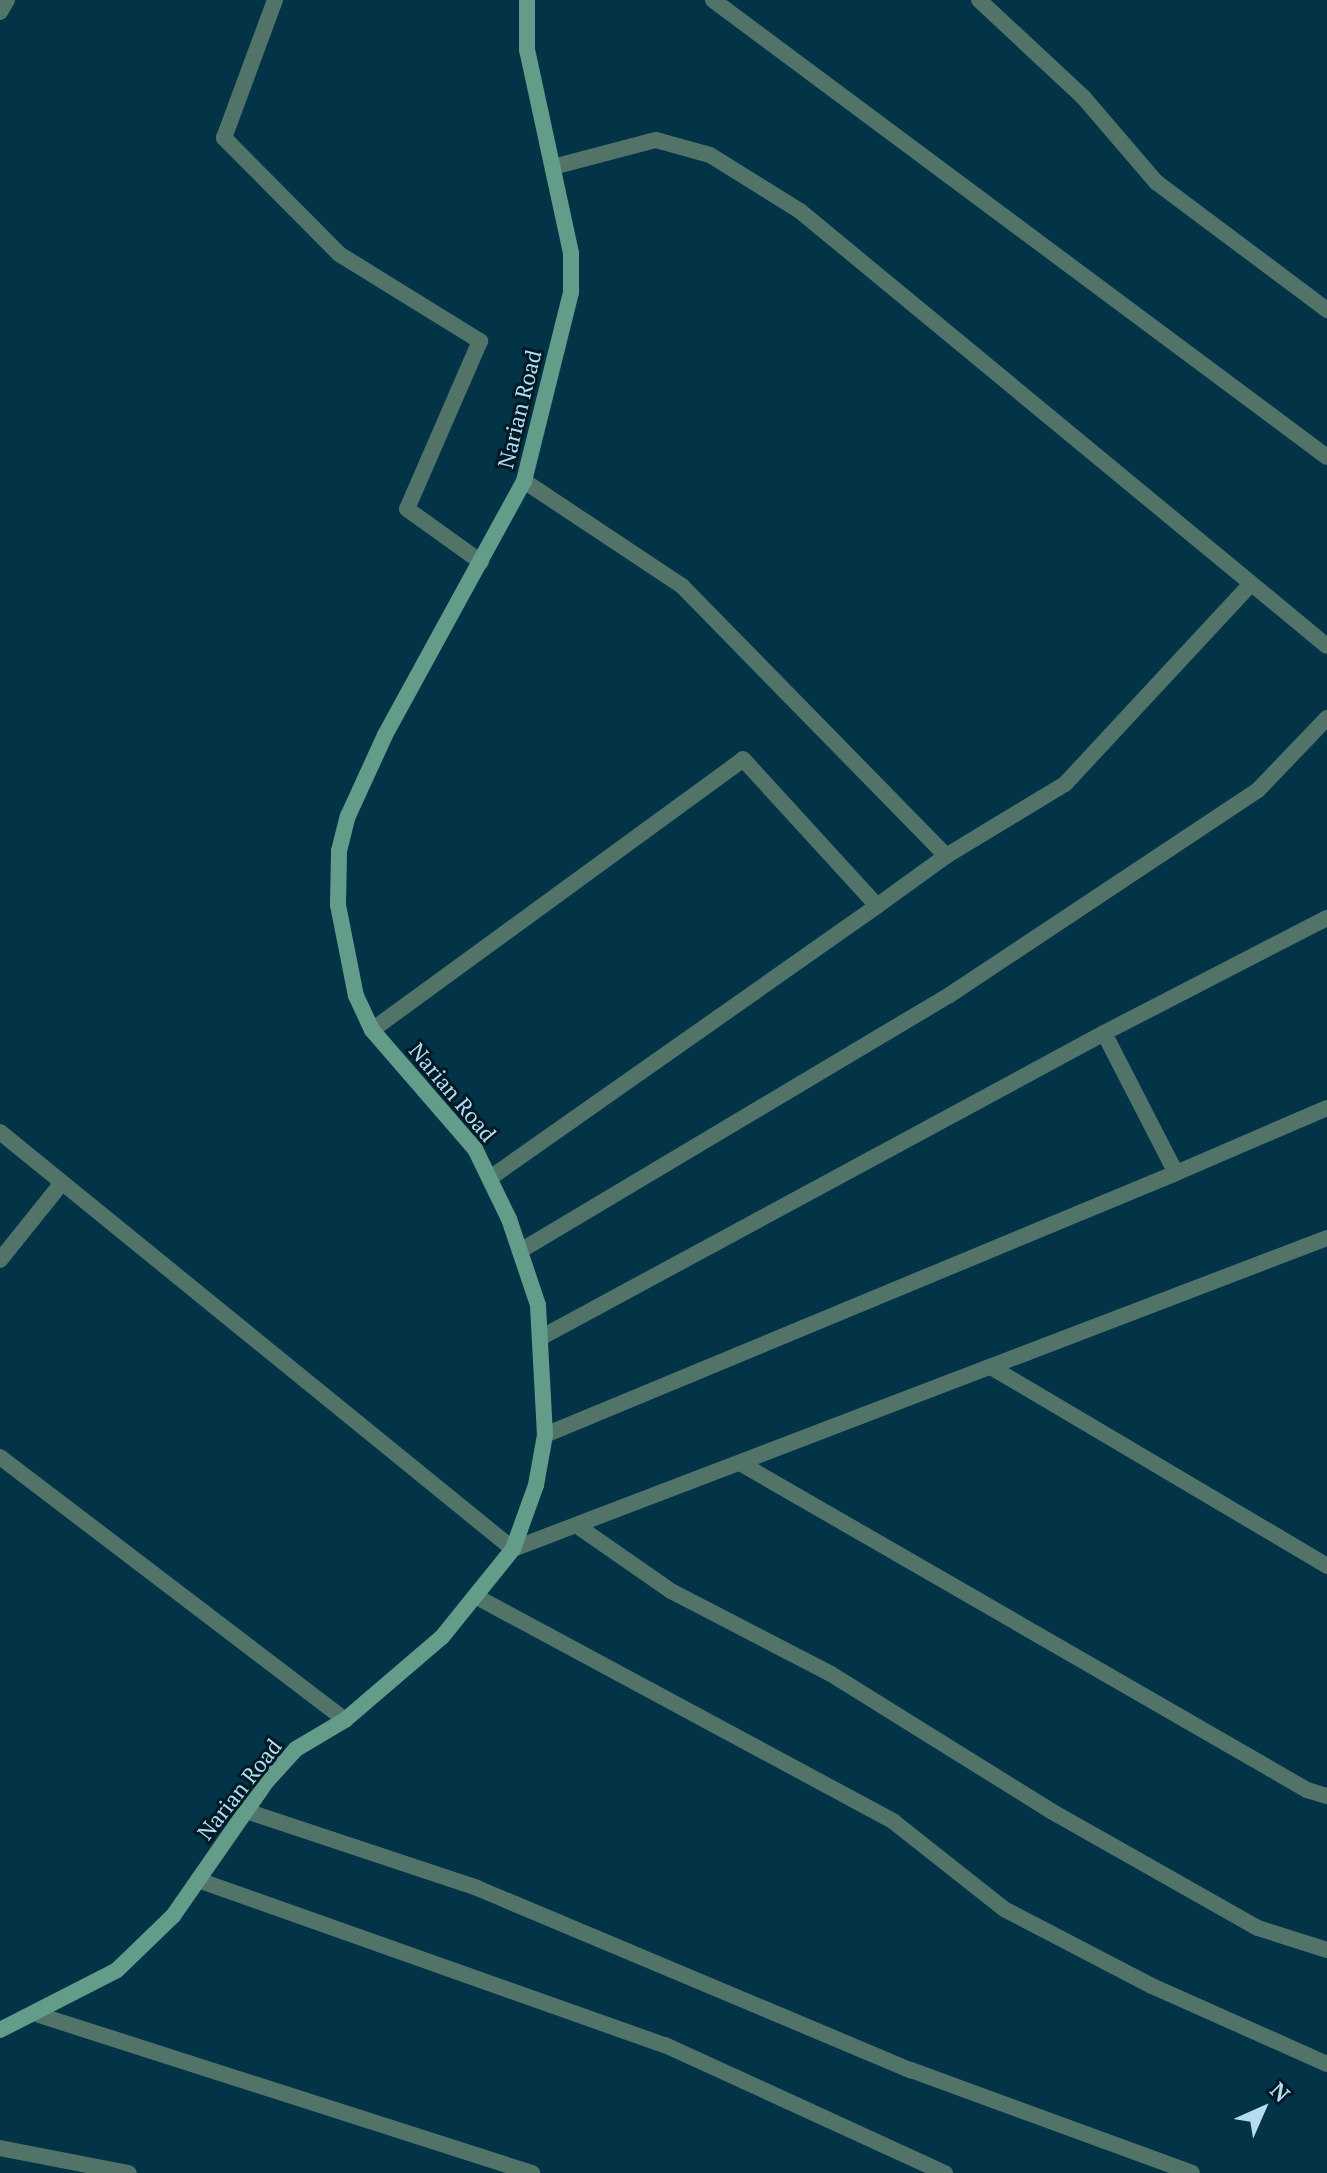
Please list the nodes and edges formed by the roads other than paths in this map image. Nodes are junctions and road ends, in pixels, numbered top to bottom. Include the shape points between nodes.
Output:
1 (7, 0) edge
2 (275, 0) edge
3 (527, 0) edge
4 (713, 0) edge
5 (979, 0) edge
6 (0, 12) edge
7 (553, 167) junction
8 (1327, 310) edge
9 (1326, 453) edge
10 (524, 481) junction
11 (481, 562) junction
12 (1251, 584) junction
13 (1327, 646) edge
14 (1327, 718) edge
15 (946, 856) junction
16 (877, 906) junction
17 (1327, 918) edge
18 (372, 1030) junction
19 (1104, 1033) junction
20 (1327, 1108) edge
21 (0, 1132) edge
22 (1176, 1173) junction
23 (490, 1178) junction
24 (62, 1183) junction
25 (1327, 1238) edge
26 (520, 1251) junction
27 (0, 1260) edge
28 (540, 1338) junction
29 (991, 1367) junction
30 (545, 1435) junction
31 (0, 1457) edge
32 (740, 1463) junction
33 (576, 1525) junction
34 (513, 1549) junction
35 (1327, 1566) edge
36 (475, 1596) junction
37 (345, 1720) junction
38 (1327, 1796) edge
39 (246, 1811) junction
40 (198, 1880) junction
41 (1327, 1950) edge
42 (39, 2015) junction
43 (0, 2030) edge
44 (1327, 2064) edge
45 (0, 2148) edge
46 (129, 2173) edge
47 (532, 2173) edge
48 (945, 2173) edge
49 (1192, 2173) edge

1 - 6 street
2 - 11 street via 224,138 339,254 480,341 407,509
3 - 7 main road, Narian Road via 527,50
4 - 9 street
5 - 8 street via 1084,98 1156,182
7 - 10 main road, Narian Road via 571,253 571,292
7 - 12 street via 656,140 710,155 800,211
10 - 11 main road, Narian Road
10 - 15 street via 682,586
11 - 18 main road, Narian Road via 385,735 339,851 338,905 356,996
12 - 13 street
12 - 15 street via 1065,784
14 - 26 street via 1258,790 948,996
15 - 16 street
16 - 18 street via 743,759
16 - 23 street
17 - 19 street
18 - 23 main road, Narian Road via 475,1149
19 - 22 street
19 - 28 street
20 - 22 street
21 - 24 street
22 - 30 street
23 - 26 main road, Narian Road
24 - 27 street
24 - 34 street
25 - 29 street
26 - 28 main road, Narian Road via 538,1305
28 - 30 main road, Narian Road
29 - 32 street
29 - 35 street
30 - 34 main road, Narian Road via 536,1485
31 - 37 street
32 - 33 street
32 - 38 street via 1293,1782
33 - 34 street
33 - 41 street via 671,1591 831,1674 1079,1827 1258,1928
34 - 36 main road, Narian Road
36 - 37 main road, Narian Road via 442,1637
36 - 44 street via 894,1822 1004,1909 1152,1986
37 - 39 main road, Narian Road via 296,1749
39 - 40 main road, Narian Road
39 - 49 street via 477,1888 911,2070
40 - 42 main road, Narian Road via 173,1916 117,1970
40 - 48 street via 665,2045
42 - 43 main road, Narian Road
42 - 47 street
45 - 46 street

